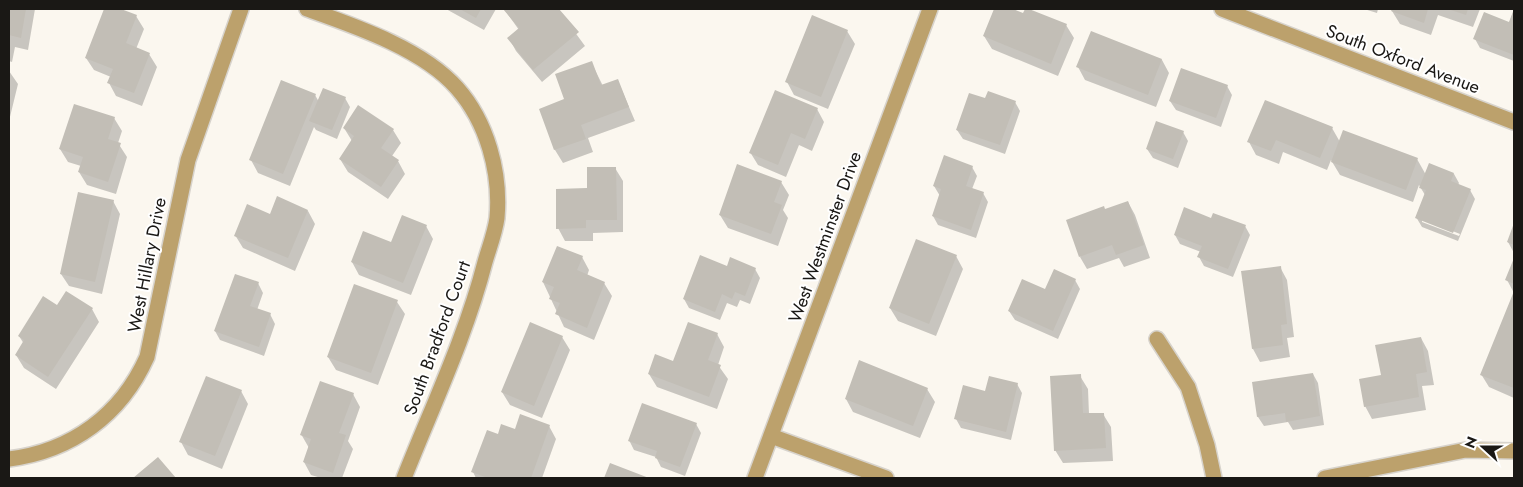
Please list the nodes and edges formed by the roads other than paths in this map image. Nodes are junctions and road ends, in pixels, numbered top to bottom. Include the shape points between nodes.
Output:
1 (241, 9) edge
2 (307, 9) edge
3 (930, 9) edge
4 (1222, 9) edge
5 (1514, 122) edge
6 (1157, 339) dead end
7 (771, 436) junction
8 (1514, 451) edge
9 (9, 459) edge
10 (404, 478) edge
11 (754, 478) edge
12 (886, 478) edge
13 (1214, 478) edge
14 (1326, 478) edge

1 - 9 street, West Hillary Drive via 188,160 148,357 139,376 125,398 110,413 77,438
2 - 10 street, South Bradford Court via 383,39 429,64 457,87 486,134 492,158 497,187 497,219 477,296
3 - 7 street, West Westminster Drive
4 - 5 street, South Oxford Avenue
6 - 13 street via 1188,387 1208,445
7 - 11 street, West Westminster Drive
7 - 12 street
8 - 14 street via 1466,450

